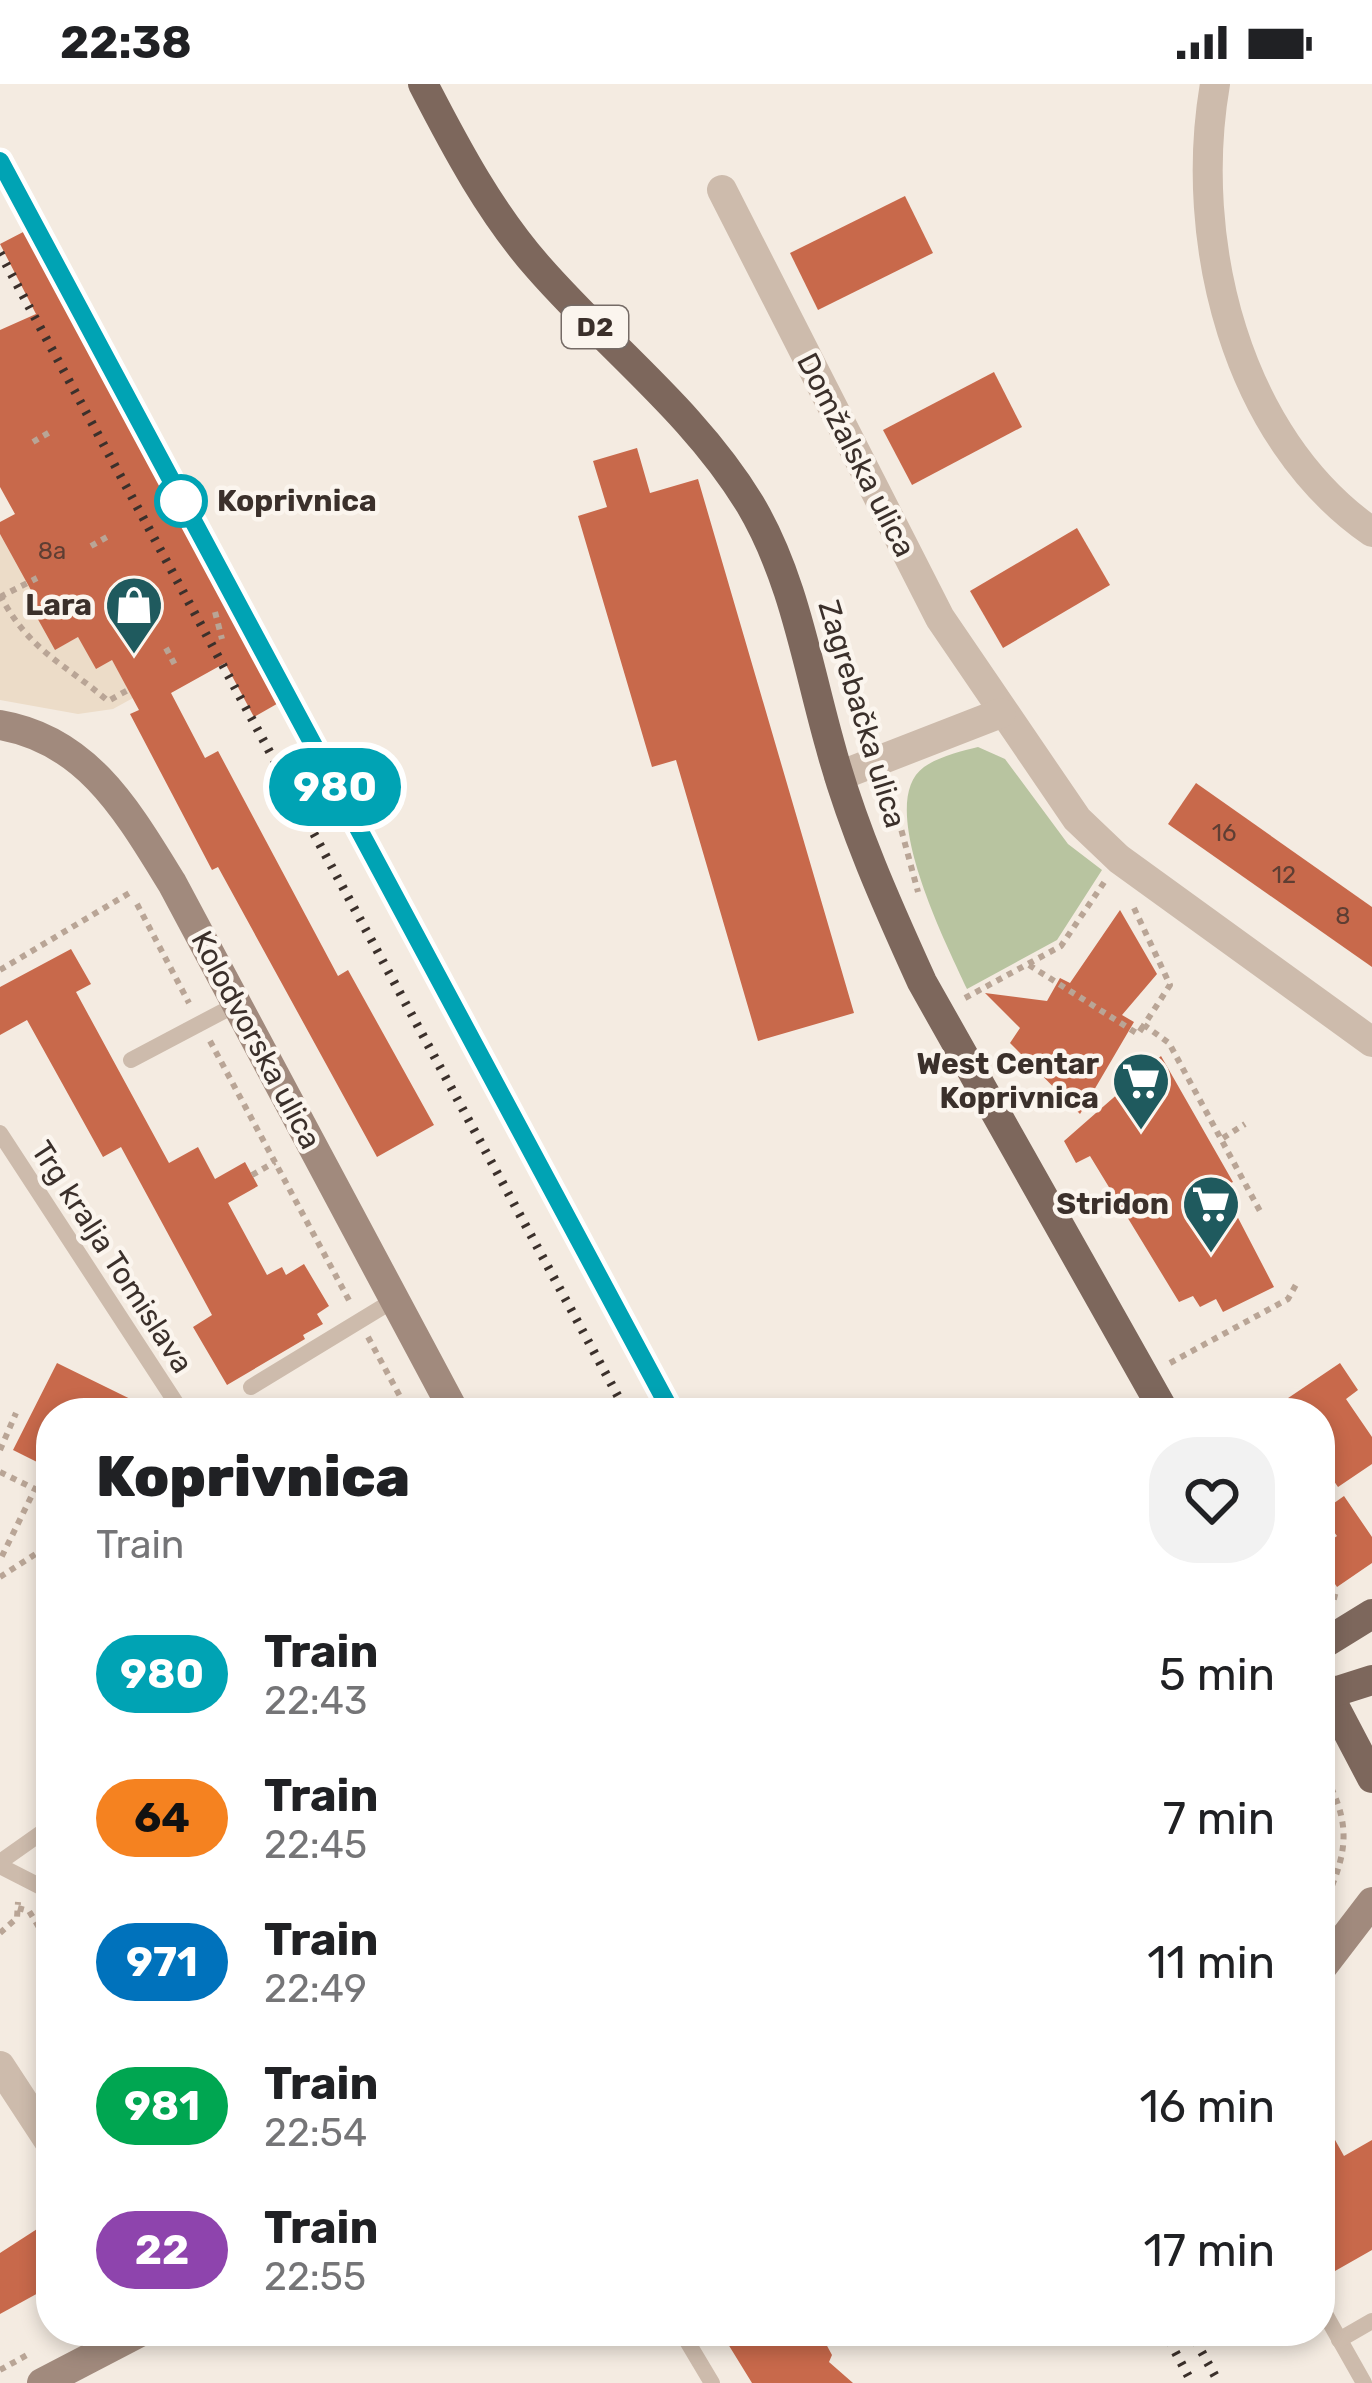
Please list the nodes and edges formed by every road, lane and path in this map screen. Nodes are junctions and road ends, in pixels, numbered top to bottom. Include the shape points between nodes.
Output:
1 (423, 84) edge
2 (1215, 84) edge
3 (722, 190) dead end
4 (50, 432) dead end
5 (33, 442) dead end
6 (1372, 532) edge
7 (107, 537) dead end
8 (91, 546) dead end
9 (37, 578) dead end
10 (0, 596) edge
11 (215, 612) dead end
12 (222, 639) dead end
13 (166, 648) dead end
14 (175, 665) dead end
15 (128, 690) dead end
16 (1001, 713) junction
17 (0, 725) edge
18 (839, 776) junction
19 (1111, 871) junction
20 (130, 892) dead end
21 (1117, 893) dead end
22 (1131, 902) dead end
23 (137, 904) dead end
24 (1028, 964) junction
25 (0, 970) edge
26 (964, 998) dead end
27 (237, 1004) junction
28 (201, 1024) junction
29 (1144, 1025) junction
30 (1372, 1042) edge
31 (130, 1060) dead end
32 (1245, 1124) dead end
33 (0, 1133) edge
34 (1221, 1139) junction
35 (275, 1162) junction
36 (252, 1175) dead end
37 (1261, 1213) dead end
38 (1298, 1281) dead end
39 (394, 1300) junction
40 (353, 1308) dead end
41 (364, 1329) dead end
42 (1170, 1363) dead end
43 (251, 1387) dead end
44 (173, 1398) edge
45 (402, 1398) edge
46 (446, 1398) edge
47 (1157, 1398) edge
48 (16, 1413) dead end
49 (0, 1450) edge
50 (0, 1472) edge
51 (36, 1554) edge
52 (0, 1560) edge
53 (0, 1577) edge
54 (1360, 1610) edge
55 (1335, 1632) edge
56 (1372, 1680) edge
57 (1335, 1685) edge
58 (1335, 1707) edge
59 (1372, 1778) edge
60 (1335, 1793) edge
61 (36, 1837) edge
62 (0, 1864) edge
63 (1335, 1874) edge
64 (36, 1884) edge
65 (1372, 1902) edge
66 (36, 1924) edge
67 (0, 1933) edge
68 (1372, 1934) edge
69 (1335, 1951) edge
70 (1335, 1957) edge
71 (0, 2066) edge
72 (36, 2121) edge
73 (1372, 2321) edge
74 (1335, 2333) edge
75 (1339, 2340) junction
76 (113, 2346) edge
77 (690, 2346) edge
78 (42, 2383) edge
79 (712, 2383) edge
80 (1364, 2383) edge

1 - 18 main road, Zagrebačka ulica / D2 via 496,215 536,266 687,416 731,472 778,562
2 - 6 street via 1210,221 1231,326 1258,393 1294,451
3 - 16 street, Domžalska ulica via 940,618
4 - 5 path
7 - 8 path
9 - 10 path
10 - 15 path via 17,628 66,674 109,701
11 - 12 path
13 - 14 path
16 - 18 street
16 - 19 street, Domžalska ulica
17 - 27 main road, Kolodvorska ulica via 71,751 104,783 172,883
18 - 47 main road, Zagrebačka ulica / D2 via 922,982
19 - 21 path
19 - 24 path via 1061,946
19 - 30 street, Domžalska ulica
20 - 25 path
22 - 29 path via 1170,985
23 - 28 path
24 - 26 path
24 - 29 path via 1138,1034
27 - 28 lane
27 - 39 main road, Kolodvorska ulica
28 - 31 lane
28 - 35 path
29 - 34 path via 1169,1043
32 - 34 path
33 - 44 lane, Trg kralja Tomislava
34 - 37 path
35 - 36 path
35 - 40 path
38 - 42 path via 1288,1299
39 - 43 lane
39 - 46 main road, Kolodvorska ulica
41 - 45 path
48 - 49 path
50 - 52 path via 35,1489
51 - 53 path
54 - 55 main road
56 - 57 main road
58 - 59 main road
60 - 63 path via 1346,1825
61 - 62 lane
62 - 64 lane
65 - 69 main road
66 - 67 path via 18,1908
68 - 70 main road
71 - 72 street
73 - 75 lane
74 - 75 lane
75 - 80 lane
76 - 78 main road
77 - 79 lane

